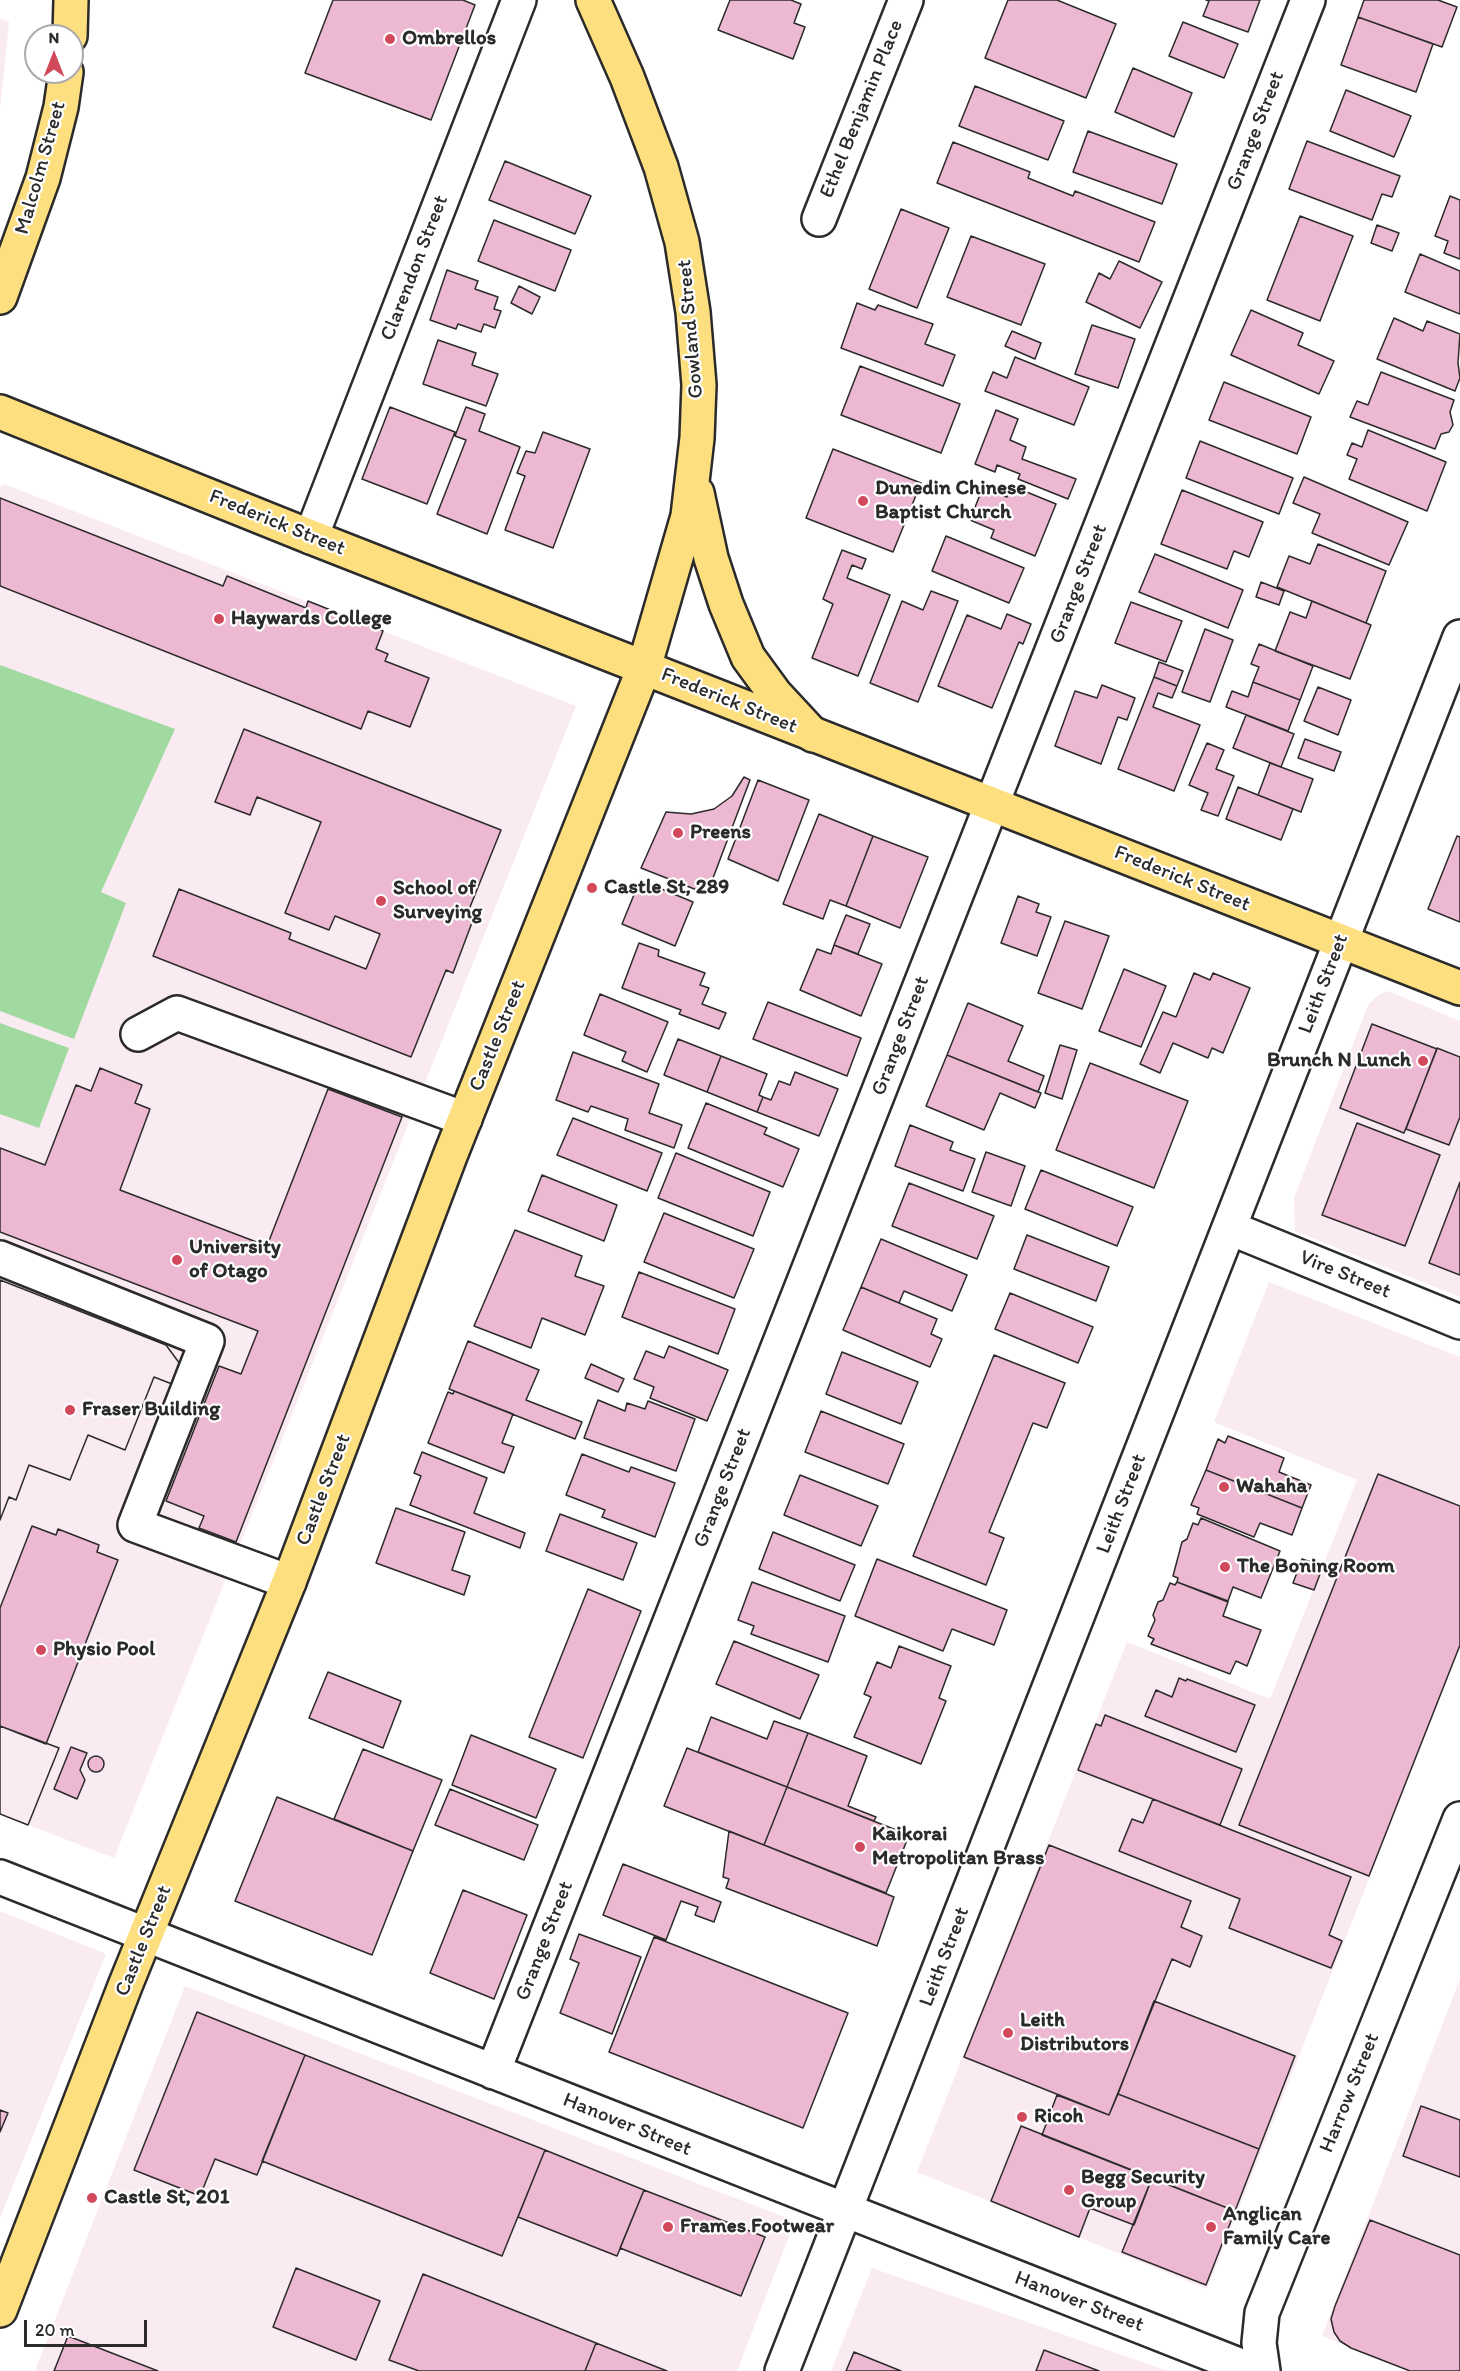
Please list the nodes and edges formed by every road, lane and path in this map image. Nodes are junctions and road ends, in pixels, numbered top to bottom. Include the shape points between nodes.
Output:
1 (71, 0) edge
2 (519, 0) edge
3 (593, 0) edge
4 (906, 0) edge
5 (1308, 0) edge
6 (70, 24) edge
7 (64, 84) edge
8 (819, 219) dead end
9 (0, 297) edge
10 (0, 412) edge
11 (693, 473) junction
12 (310, 537) junction
13 (1460, 637) edge
14 (644, 668) junction
15 (813, 735) junction
16 (993, 805) junction
17 (1341, 942) junction
18 (1460, 988) edge
19 (138, 1034) dead end
20 (465, 1119) junction
21 (1230, 1228) junction
22 (0, 1258) edge
23 (1460, 1322) edge
24 (289, 1582) junction
25 (1460, 1819) edge
26 (0, 1877) edge
27 (147, 1933) junction
28 (493, 2072) junction
29 (845, 2210) junction
30 (0, 2310) edge
31 (782, 2371) edge
32 (1254, 2371) edge
33 (1263, 2371) edge

1 - 6 main road
2 - 12 street, Clarendon Street
3 - 11 main road, Gowland Street via 661,167 682,242 699,385
4 - 8 street, Ethel Benjamin Place
5 - 16 street, Grange Street
7 - 9 main road, Malcolm Street via 43,178
10 - 12 main road, Frederick Street
11 - 14 main road, Gowland Street via 688,516
11 - 15 main road via 711,558 748,657
12 - 14 main road, Frederick Street
13 - 17 street, Leith Street
14 - 15 main road, Frederick Street
14 - 20 main road, Castle Street
15 - 16 main road, Frederick Street
16 - 17 main road, Frederick Street
16 - 28 street, Grange Street
17 - 18 main road, Frederick Street
17 - 21 street, Leith Street
19 - 20 street via 177,1013
20 - 24 main road, Castle Street
21 - 23 street, Vire Street
21 - 29 street, Leith Street
22 - 24 street via 207,1341 135,1525
24 - 27 main road, Castle Street
25 - 33 street, Harrow Street via 1262,2313 1259,2343
26 - 27 street, Hanover Street
27 - 28 street, Hanover Street
27 - 30 main road, Castle Street
28 - 29 street, Hanover Street
29 - 31 street, Leith Street
29 - 32 street, Hanover Street

